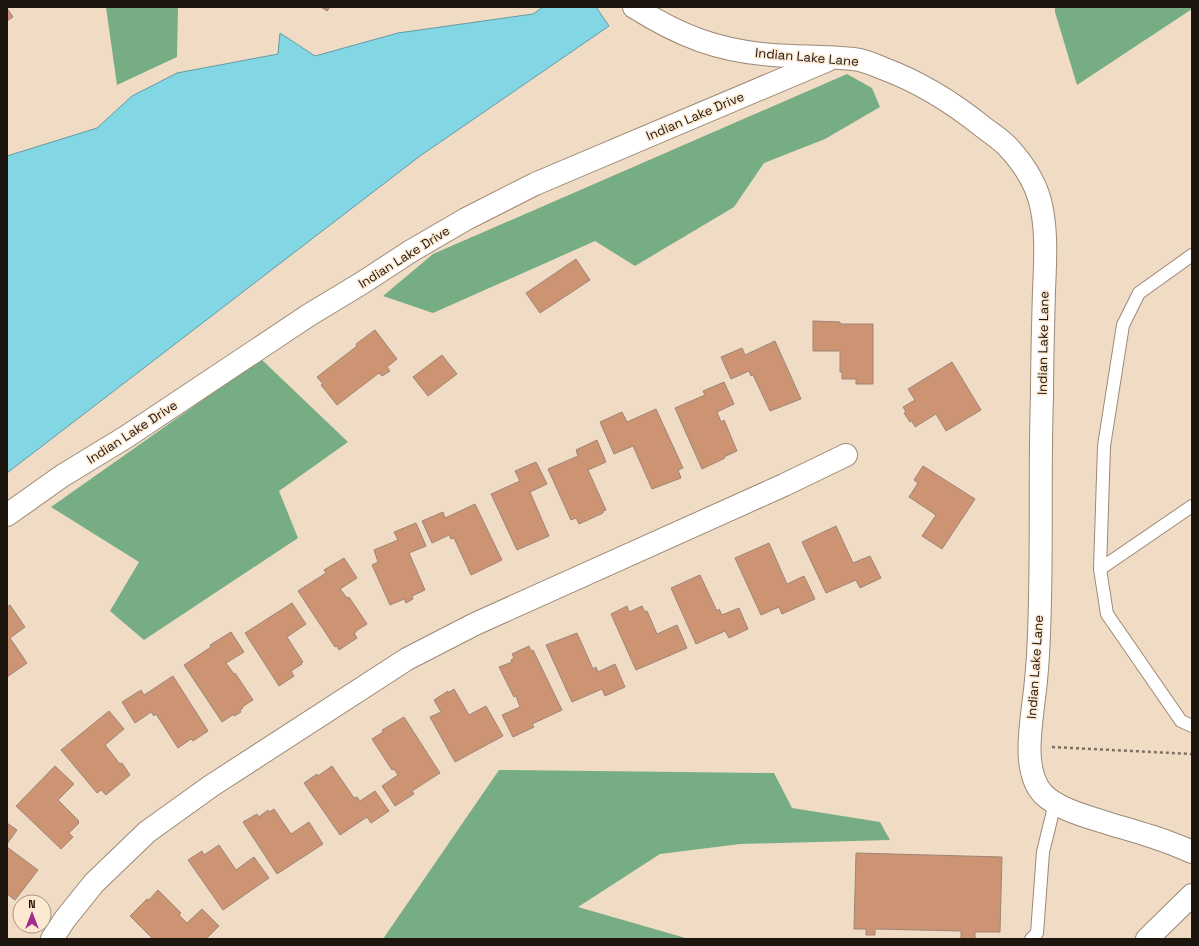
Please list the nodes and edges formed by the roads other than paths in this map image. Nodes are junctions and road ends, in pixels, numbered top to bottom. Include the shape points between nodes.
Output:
1 (634, 7) edge
2 (833, 58) junction
3 (1192, 256) edge
4 (846, 455) dead end
5 (1192, 506) edge
6 (7, 515) edge
7 (1100, 570) junction
8 (1192, 726) edge
9 (1055, 803) junction
10 (1192, 852) edge
11 (1192, 895) edge
12 (52, 939) edge
13 (1031, 939) edge
14 (1146, 939) edge

1 - 2 street, Indian Lake Lane via 680,33 732,50
2 - 6 street, Indian Lake Drive via 535,184 466,219 309,315 126,437 62,476
2 - 9 street, Indian Lake Lane via 870,63 904,76 941,96 1004,143 1031,178 1037,193 1042,211 1045,254 1039,632 1029,746 1031,766 1037,785
3 - 7 lane via 1139,293 1123,325 1104,446
4 - 12 street via 475,624 407,659 211,786 147,832 94,883
5 - 7 lane
7 - 8 lane via 1107,614 1181,721
9 - 10 street, Indian Lake Lane
9 - 13 lane via 1043,852 1037,933
11 - 14 street

